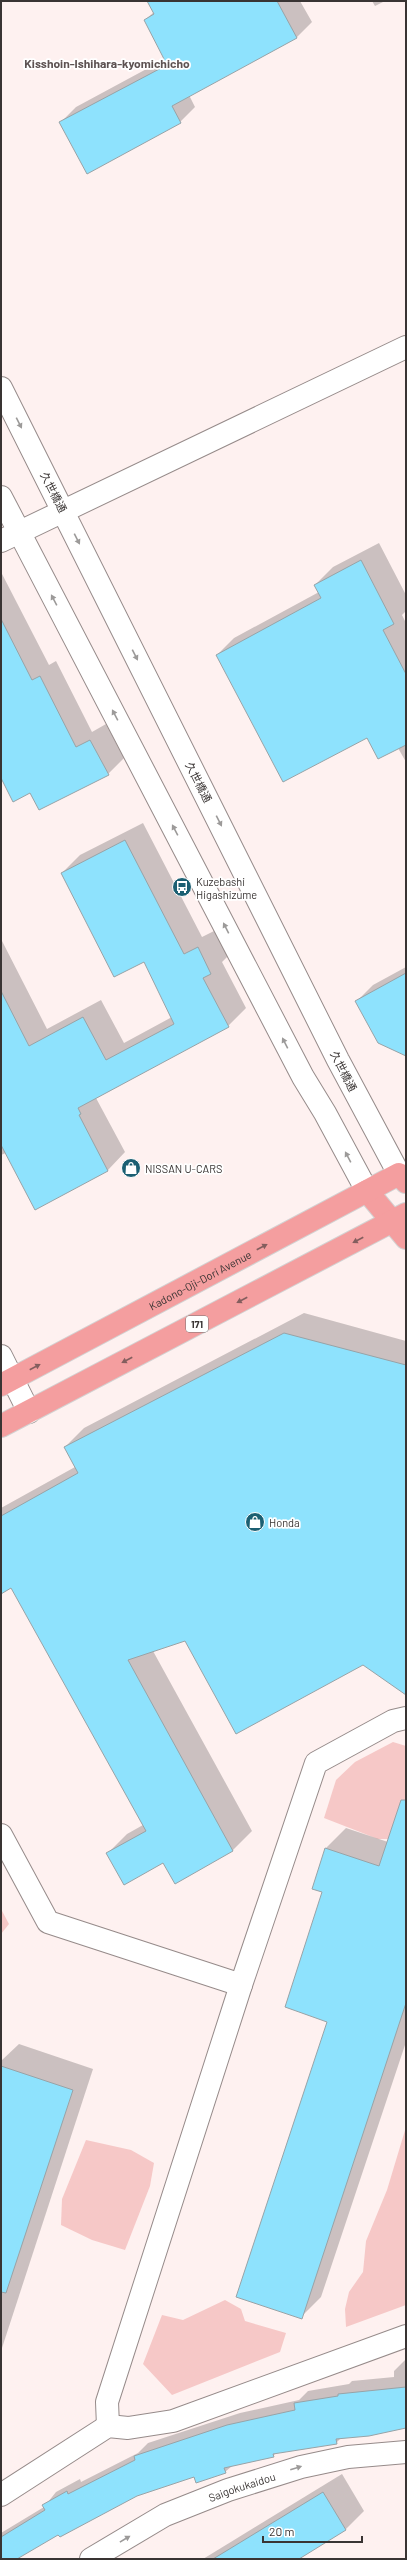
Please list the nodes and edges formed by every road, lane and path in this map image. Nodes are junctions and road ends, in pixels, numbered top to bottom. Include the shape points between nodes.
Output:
1 (406, 347) edge
2 (1, 388) edge
3 (1, 497) edge
4 (64, 512) junction
5 (10, 537) edge
6 (404, 1176) edge
7 (367, 1191) junction
8 (399, 1218) edge
9 (406, 1238) edge
10 (1, 1356) edge
11 (7, 1382) edge
12 (29, 1412) junction
13 (1, 1426) edge
14 (406, 1718) edge
15 (1, 1835) edge
16 (242, 1985) junction
17 (406, 2336) edge
18 (108, 2426) junction
19 (406, 2452) edge
20 (1, 2495) edge
21 (91, 2559) edge

1 - 4 street
2 -> 4 street, 久世橋通
3 - 5 street
4 - 5 street
4 -> 6 street, 久世橋通 via 338,1060
7 -> 5 street via 325,1113 302,1077
6 - 7 highway, Kadono-Oji-Dori Avenue
7 - 8 highway
11 -> 7 highway, Kadono-Oji-Dori Avenue
8 - 9 highway
8 -> 12 highway, 171
10 - 11 street
11 - 12 street
12 - 13 highway, 171
14 - 16 street via 393,1721 316,1763
15 - 16 street via 48,1922
16 - 18 street via 107,2402
17 - 18 street via 173,2421 128,2428
18 - 20 street
21 -> 19 street, Saigokukaidou via 165,2515 228,2490 301,2467 348,2457

